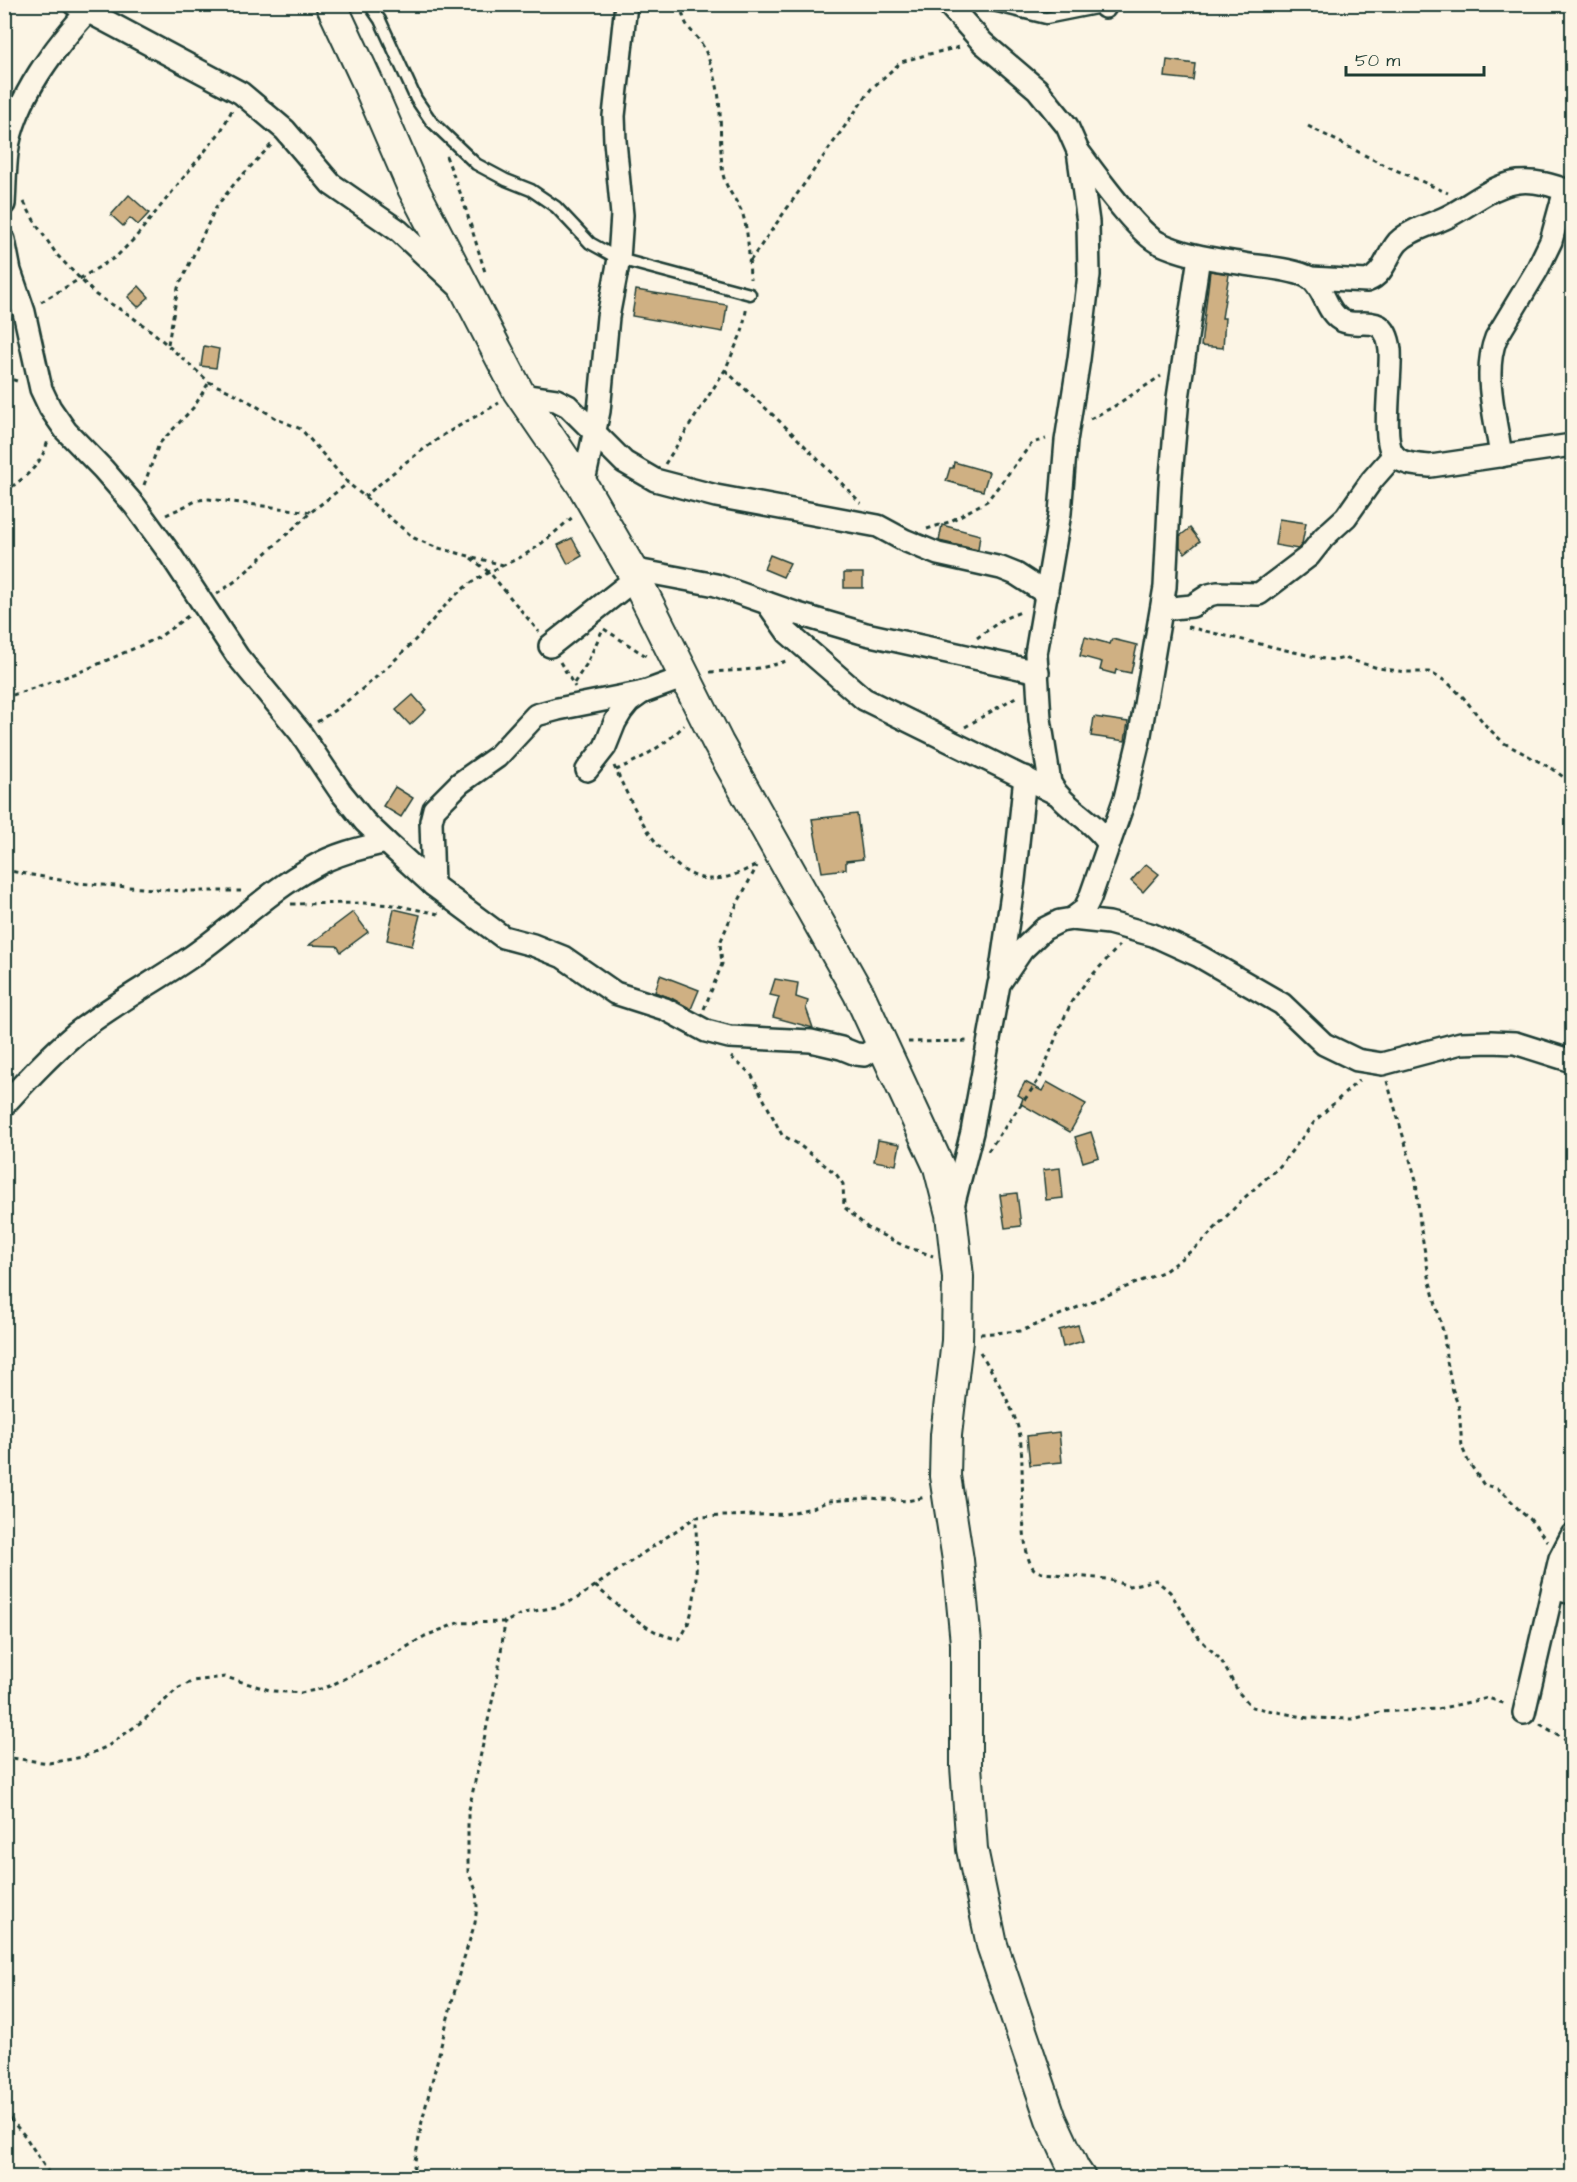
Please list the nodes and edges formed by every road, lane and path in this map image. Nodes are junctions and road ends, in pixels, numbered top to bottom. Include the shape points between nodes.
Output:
1 (331, 4) edge
2 (369, 4) edge
3 (626, 4) edge
4 (681, 4) edge
5 (948, 4) edge
6 (989, 4) edge
7 (1109, 5) edge
8 (85, 7) edge
9 (983, 43) junction
10 (241, 93) junction
11 (431, 121) junction
12 (1308, 126) dead end
13 (285, 130) junction
14 (1078, 151) junction
15 (6, 155) edge
16 (1569, 191) edge
17 (4, 204) edge
18 (1472, 204) junction
19 (4, 240) edge
20 (1199, 257) junction
21 (619, 259) junction
22 (749, 261) junction
23 (79, 278) junction
24 (1310, 278) junction
25 (7, 279) edge
26 (477, 285) junction
27 (750, 294) junction
28 (24, 312) junction
29 (168, 345) junction
30 (1183, 363) junction
31 (725, 370) junction
32 (209, 382) junction
33 (519, 393) junction
34 (50, 408) junction
35 (595, 433) junction
36 (1066, 437) junction
37 (1572, 446) edge
38 (1394, 455) junction
39 (1501, 456) junction
40 (655, 480) junction
41 (348, 483) junction
42 (4, 492) edge
43 (588, 493) junction
44 (364, 497) junction
45 (139, 512) junction
46 (312, 512) junction
47 (878, 526) junction
48 (904, 540) junction
49 (503, 565) junction
50 (633, 573) junction
51 (1046, 598) junction
52 (204, 603) junction
53 (767, 603) junction
54 (1161, 615) junction
55 (550, 646) dead end
56 (810, 653) junction
57 (954, 654) junction
58 (682, 671) junction
59 (1038, 678) junction
60 (574, 683) dead end
61 (644, 692) junction
62 (4, 698) edge
63 (699, 705) junction
64 (300, 732) junction
65 (945, 740) junction
66 (605, 747) junction
67 (587, 770) dead end
68 (616, 770) junction
69 (1025, 777) junction
70 (1572, 784) edge
71 (1055, 793) junction
72 (772, 837) junction
73 (386, 842) junction
74 (1108, 843) junction
75 (757, 865) junction
76 (4, 870) edge
77 (433, 885) junction
78 (277, 890) junction
79 (260, 905) junction
80 (446, 916) dead end
81 (1072, 919) junction
82 (1134, 930) junction
83 (999, 984) junction
84 (702, 1029) junction
85 (988, 1040) junction
86 (882, 1043) junction
87 (1572, 1061) edge
88 (1379, 1064) junction
89 (4, 1105) edge
90 (985, 1155) dead end
91 (951, 1214) junction
92 (957, 1265) junction
93 (963, 1334) junction
94 (945, 1476) junction
95 (696, 1517) junction
96 (1572, 1535) edge
97 (1560, 1558) junction
98 (595, 1586) junction
99 (1562, 1590) edge
100 (505, 1622) junction
101 (1524, 1713) junction
102 (1572, 1743) edge
103 (4, 1757) edge
104 (4, 2112) edge
105 (52, 2178) edge
106 (412, 2178) edge
107 (1080, 2178) edge

1 - 26 street via 413,188
2 - 11 lane
3 - 21 street via 614,116 622,215
4 - 22 path via 684,22 703,47 714,75 724,178 746,226
5 - 9 street
6 - 7 lane via 1046,18
8 - 10 street
8 - 15 street via 33,80
9 - 14 street via 1037,89 1067,126
9 - 22 path via 902,62 872,89
10 - 13 street
10 - 23 path via 221,131 135,238 116,257
11 - 21 lane via 477,164 531,190 556,207 590,243
11 - 26 path via 463,200
12 - 18 path
13 - 26 street via 332,184
13 - 29 path via 216,207 178,288
14 - 20 street via 1144,231 1158,243
14 - 36 street via 1088,222 1089,275
15 - 17 street
15 - 23 path via 36,224
16 - 18 street via 1532,181 1514,182
16 - 39 street via 1546,250 1491,350 1490,381
18 - 24 street via 1399,241 1376,278
19 - 25 street
20 - 24 street
20 - 30 street
21 - 27 lane
21 - 35 street
22 - 27 path
23 - 28 path
23 - 29 path via 96,295
24 - 38 street via 1340,320 1377,324 1389,340 1387,442
25 - 28 street
26 - 33 street
27 - 31 path via 742,332
28 - 34 street via 41,389
29 - 32 path
30 - 36 path
30 - 54 street
31 - 40 path
31 - 47 path via 855,496
32 - 41 path via 301,429
32 - 45 path via 195,406 159,444
33 - 35 street via 568,406
33 - 43 street
33 - 44 path via 445,434
34 - 42 path via 50,429 41,460
34 - 45 street
35 - 40 street via 624,462
35 - 43 street
36 - 48 path via 1032,442 987,501 950,522
36 - 51 street via 1060,513
37 - 39 street
38 - 39 street via 1415,465 1431,466
38 - 54 street via 1346,517 1309,556 1259,594 1217,593
40 - 47 street via 716,496
41 - 44 path
41 - 46 path
43 - 49 path via 546,540
43 - 50 street
44 - 49 path via 424,543
45 - 46 path via 167,515 209,499
45 - 52 street
46 - 52 path via 237,580
47 - 48 street
48 - 51 street via 938,554 1016,574
49 - 64 path via 463,588 370,682 335,711
50 - 53 street via 716,585
50 - 55 street
50 - 58 street
51 - 57 path via 1003,619
51 - 59 street via 1036,654
52 - 62 path via 158,638 80,672
52 - 64 street via 238,657
53 - 56 street via 788,633
53 - 57 street via 866,634
54 - 70 path via 1324,659 1344,658 1378,668 1429,672 1447,681 1504,743 1553,769
54 - 74 street via 1139,741 1125,798
56 - 58 path via 765,668
56 - 65 street via 864,699
57 - 59 street
58 - 60 path via 656,661 603,629
58 - 61 street
58 - 63 street
59 - 65 path
59 - 71 street via 1040,719
61 - 66 street via 621,712
61 - 77 street via 537,716 497,757 443,798 434,809 431,822
63 - 68 path via 681,728
63 - 72 street
64 - 73 street via 340,791
65 - 69 street
66 - 67 street
66 - 68 path
68 - 75 path via 639,817 667,858 691,874 707,879 730,877
69 - 71 street
69 - 83 street
71 - 74 street
72 - 75 path
72 - 86 street
73 - 77 street
73 - 78 street via 313,866
74 - 81 street via 1087,905
75 - 84 path via 720,943 722,964
76 - 78 path via 77,883 180,891
77 - 84 street via 503,937 557,954 615,993 665,1009
78 - 79 street
79 - 80 path via 363,903
79 - 89 street via 76,1034 41,1064
81 - 82 street
81 - 83 street via 1044,929 1016,957
82 - 88 street via 1172,943 1234,974 1282,1004 1324,1044 1348,1056
82 - 90 path via 1072,1001 1040,1078
83 - 85 street
84 - 86 street via 729,1037 811,1041 865,1055
84 - 92 path via 751,1074 782,1136 836,1174 843,1184 844,1207 868,1228
85 - 86 path
85 - 91 street via 972,1132
86 - 91 street via 939,1167
87 - 88 street via 1515,1043 1491,1042 1461,1043
88 - 93 path via 1316,1120 1280,1166 1199,1245 1165,1271 1021,1331
88 - 97 path via 1416,1180 1430,1282 1452,1388 1460,1408 1462,1447 1484,1485 1505,1494
91 - 92 street
92 - 93 street
93 - 94 street via 946,1435
93 - 101 path via 987,1362 1019,1431 1024,1463 1024,1527 1029,1560 1035,1570 1107,1579 1129,1586 1156,1580 1170,1592 1199,1638 1221,1660 1239,1693 1252,1707 1308,1718 1353,1719 1380,1712 1438,1709 1488,1698
94 - 95 path via 922,1499 849,1499 785,1514
94 - 107 street via 966,1643 966,1766 972,1849 992,1945 1051,2119
95 - 98 path
95 - 98 path via 697,1570 692,1609 679,1639 650,1629
96 - 97 street
97 - 99 street
98 - 100 path via 576,1599
99 - 101 street
100 - 103 path via 458,1623 325,1688 301,1693 225,1677 193,1681 177,1689 108,1746 83,1757 49,1763
100 - 106 path via 468,1814 468,1872 476,1890 475,1923 424,2111
101 - 102 path
104 - 105 path

